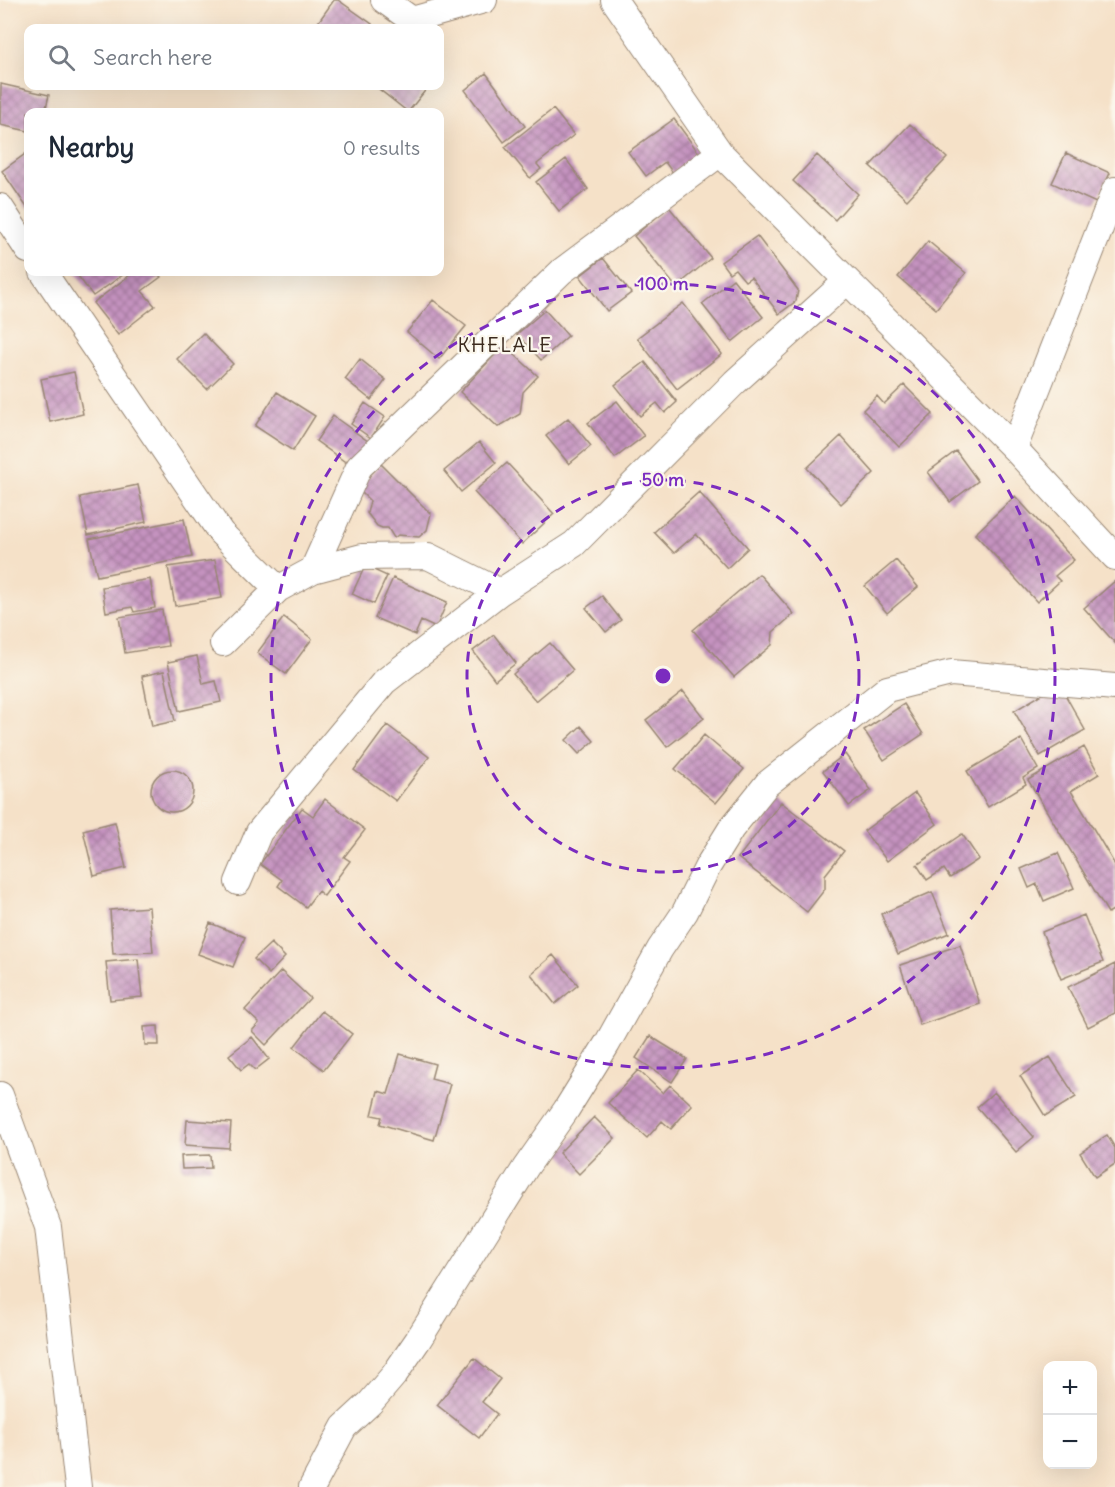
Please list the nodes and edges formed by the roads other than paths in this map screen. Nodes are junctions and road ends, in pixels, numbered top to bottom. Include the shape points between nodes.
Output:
1 (384, 0) edge
2 (484, 0) edge
3 (614, 0) edge
4 (720, 153) junction
5 (1115, 190) edge
6 (0, 207) edge
7 (24, 244) edge
8 (46, 276) edge
9 (847, 281) junction
10 (1014, 448) junction
11 (1115, 557) edge
12 (313, 570) junction
13 (278, 589) junction
14 (500, 592) junction
15 (223, 643) dead end
16 (1115, 687) edge
17 (238, 882) dead end
18 (0, 1095) edge
19 (78, 1487) edge
20 (312, 1487) edge

1 - 2 street via 412,20
3 - 4 street
4 - 9 street
4 - 12 street via 562,271 359,467
5 - 10 street
6 - 7 street
8 - 13 street via 221,533
9 - 10 street
9 - 14 street via 735,382 574,544
10 - 11 street
12 - 13 street
12 - 14 street via 362,557 428,556
13 - 15 street
14 - 17 street via 384,682 259,832
16 - 20 street via 951,673 887,689 767,783 730,829 686,912 660,949 566,1110 418,1340 370,1403 344,1427
18 - 19 street via 48,1227

